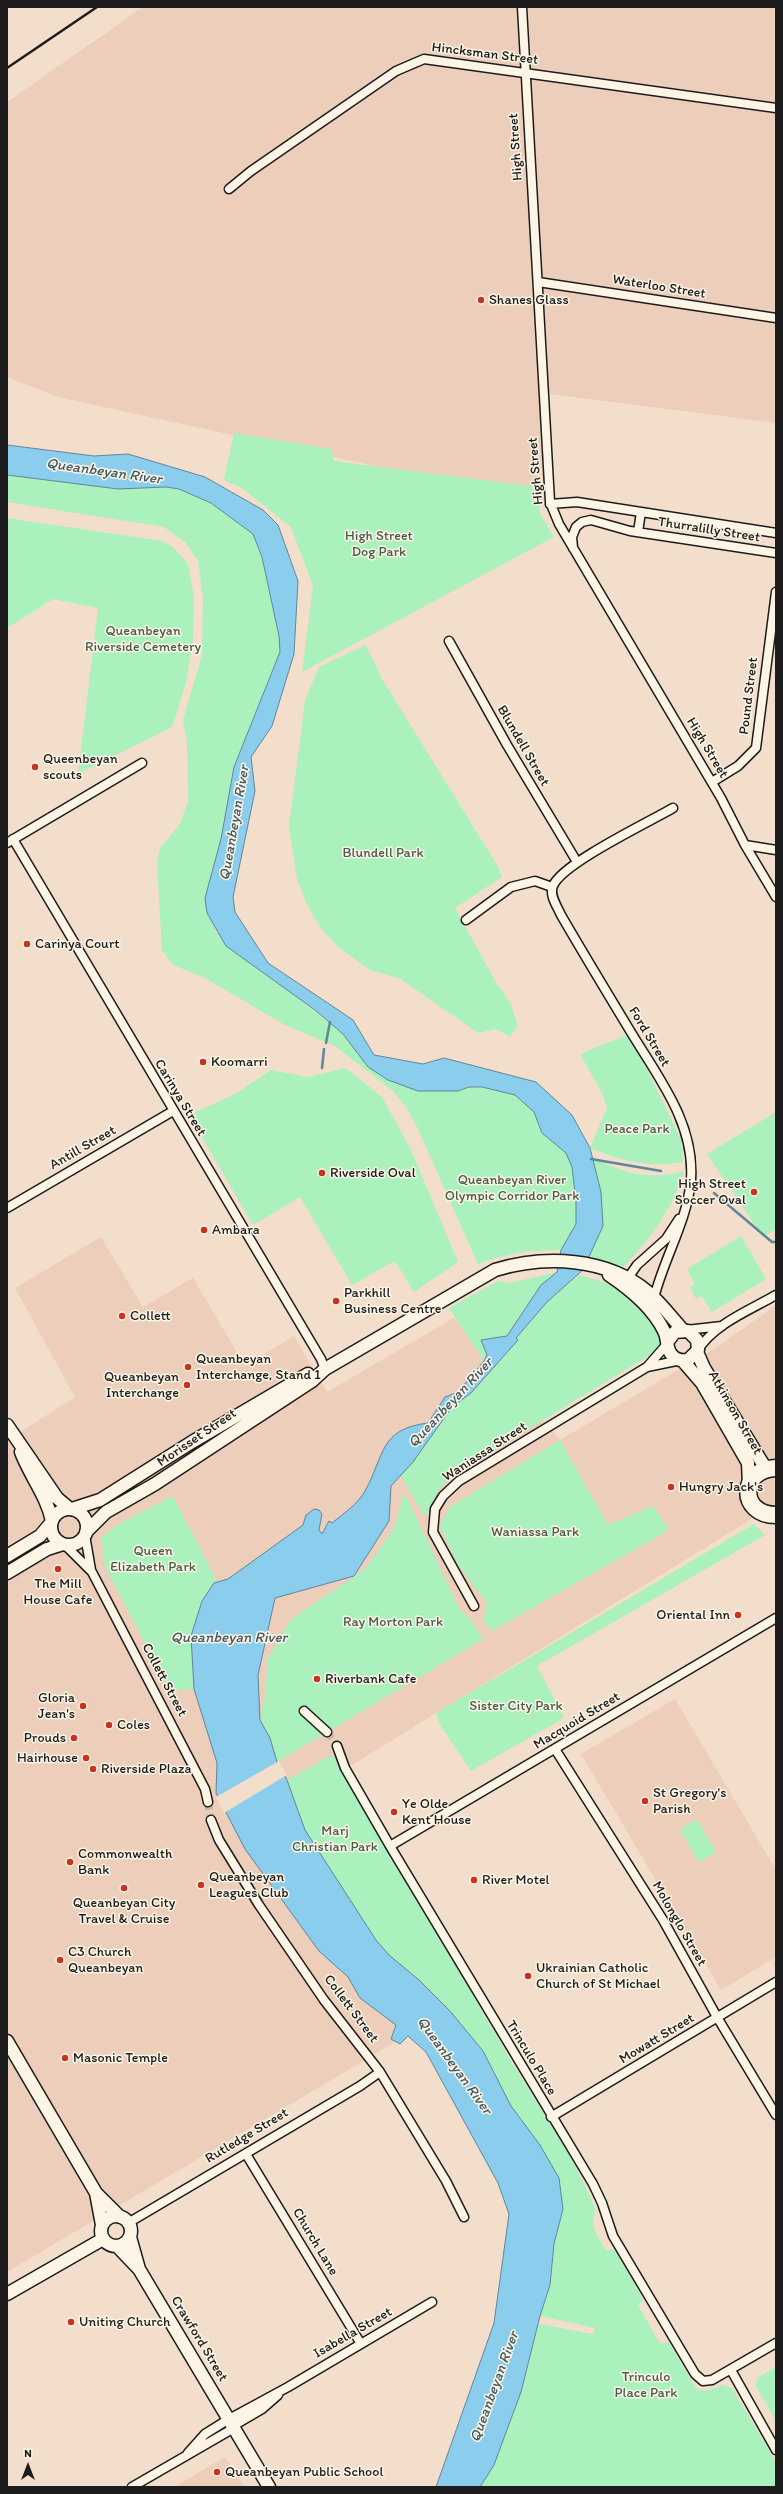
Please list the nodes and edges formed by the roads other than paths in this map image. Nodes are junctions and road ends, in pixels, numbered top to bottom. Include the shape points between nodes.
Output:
1 (522, 7) edge
2 (524, 72) junction
3 (776, 108) edge
4 (229, 189) dead end
5 (538, 282) junction
6 (776, 318) edge
7 (550, 504) junction
8 (641, 512) junction
9 (638, 532) junction
10 (776, 533) edge
11 (575, 552) junction
12 (776, 553) edge
13 (776, 592) edge
14 (449, 641) dead end
15 (142, 763) dead end
16 (712, 782) junction
17 (673, 808) dead end
18 (10, 841) edge
19 (745, 845) junction
20 (776, 850) edge
21 (577, 862) junction
22 (552, 887) junction
23 (776, 897) edge
24 (466, 920) dead end
25 (173, 1111) junction
26 (7, 1208) edge
27 (684, 1211) junction
28 (598, 1268) junction
29 (628, 1278) junction
30 (776, 1295) edge
31 (654, 1298) junction
32 (639, 1300) junction
33 (723, 1326) junction
34 (685, 1330) junction
35 (668, 1342) junction
36 (697, 1351) junction
37 (682, 1360) junction
38 (647, 1367) junction
39 (325, 1368) junction
40 (258, 1415) junction
41 (230, 1419) junction
42 (7, 1425) edge
43 (201, 1436) junction
44 (18, 1443) junction
45 (188, 1461) junction
46 (771, 1468) edge
47 (749, 1485) junction
48 (71, 1509) junction
49 (774, 1517) edge
50 (52, 1522) junction
51 (86, 1534) junction
52 (64, 1544) junction
53 (7, 1556) edge
54 (92, 1572) junction
55 (7, 1573) edge
56 (474, 1606) dead end
57 (776, 1618) edge
58 (304, 1711) dead end
59 (327, 1732) tunnel mouth
60 (337, 1746) tunnel mouth
61 (556, 1749) junction
62 (208, 1802) tunnel mouth
63 (211, 1820) tunnel mouth
64 (390, 1846) junction
65 (776, 1982) edge
66 (717, 2017) junction
67 (7, 2041) edge
68 (380, 2072) junction
69 (776, 2115) edge
70 (551, 2117) junction
71 (246, 2154) junction
72 (96, 2193) junction
73 (464, 2217) dead end
74 (124, 2220) junction
75 (102, 2225) junction
76 (130, 2237) junction
77 (103, 2239) junction
78 (117, 2246) junction
79 (139, 2269) junction
80 (7, 2294) edge
81 (432, 2302) dead end
82 (776, 2343) edge
83 (361, 2344) junction
84 (731, 2370) junction
85 (231, 2423) junction
86 (776, 2450) edge
87 (132, 2487) edge
88 (269, 2487) edge

1 - 2 street, High Street
2 - 3 street, Hincksman Street
2 - 4 street, Hincksman Street via 424,59 396,71 251,171
2 - 5 street, High Street
5 - 6 street, Waterloo Street
5 - 7 street, High Street
7 - 8 street, Thurralilly Street via 577,502
7 - 11 street, High Street
8 - 9 street, Thurralilly Street
8 - 10 street, Thurralilly Street
9 - 11 street, Thurralilly Street via 597,521 582,522 573,532
9 - 12 street, Thurralilly Street
11 - 16 street, High Street
13 - 16 street, Pound Street via 756,748 738,766
14 - 21 street, Blundell Street
15 - 18 street
16 - 19 street, High Street
17 - 21 street
18 - 25 street, Carinya Street
19 - 20 street
19 - 23 street, High Street
21 - 22 street via 559,876
22 - 24 street via 535,880 511,887
22 - 27 street, Ford Street via 553,899 561,915 681,1119 688,1140 691,1172
25 - 26 street, Antill Street
25 - 39 street, Carinya Street
27 - 29 street, Ford Street via 666,1239 637,1265
27 - 31 street, Ford Street via 676,1241
28 - 29 street, Morisset Street
28 - 32 street, Morisset Street
28 - 39 street, Morisset Street via 556,1260 515,1264 495,1270
29 - 31 street
29 - 32 street
30 - 33 street
31 - 34 street
32 - 35 street via 659,1322
33 - 34 street
33 - 36 street via 704,1341
34 - 35 street via 675,1332
34 - 36 street via 696,1338
35 - 37 street via 672,1355
35 - 38 street, Waniassa Street
36 - 37 street via 690,1359
36 - 46 street, Atkinson Street via 704,1368
37 - 38 street, Waniassa Street
37 - 47 street, Atkinson Street via 702,1383 748,1463
38 - 56 street, Waniassa Street via 459,1481 443,1496 435,1509 433,1532
39 - 40 street, Morisset Street via 312,1381
39 - 41 street, Morisset Street via 305,1376
40 - 41 street
40 - 45 street, Morisset Street
41 - 43 street, Morisset Street
42 - 44 street
43 - 45 street via 198,1448
43 - 48 street, Morisset Street via 100,1500
44 - 48 street via 37,1466 57,1498
44 - 50 street via 28,1471 47,1501
45 - 51 street, Morisset Street via 102,1516
46 - 47 highway via 752,1478
47 - 49 highway via 752,1506 758,1512
48 - 50 street via 60,1511
48 - 51 street via 84,1516
50 - 52 street via 53,1535
50 - 53 street via 40,1536
51 - 52 street via 77,1543
51 - 54 street, Collett Street
52 - 54 street, Collett Street
52 - 55 street via 47,1549
54 - 62 street, Collett Street via 205,1789
57 - 61 street, Macquoid Street
58 - 59 street
60 - 64 street, Trinculo Place via 345,1768
61 - 64 street, Macquoid Street
61 - 66 street, Molonglo Street via 663,1920
63 - 68 street, Collett Street via 218,1840 259,1905 324,2000
64 - 70 street, Trinculo Place
65 - 66 street, Mowatt Street
66 - 69 street, Molonglo Street
66 - 70 street, Mowatt Street
67 - 72 street
68 - 71 street, Rutledge Street
68 - 73 street, Collett Street via 446,2181
70 - 84 street, Trinculo Place via 596,2190 616,2243 694,2372 704,2381 715,2379
71 - 74 street, Rutledge Street
71 - 83 street, Church Lane
72 - 74 street
72 - 75 street
74 - 75 street via 108,2219
74 - 76 street
75 - 77 street
76 - 78 street via 125,2243
76 - 79 street, Crawford Street
77 - 78 street via 108,2244
77 - 80 street
78 - 79 street, Crawford Street
79 - 85 street, Crawford Street
81 - 83 street, Isabella Street
82 - 84 street
83 - 85 street, Isabella Street
84 - 86 street
85 - 87 street, Isabella Street via 205,2434 184,2456
85 - 88 street, Crawford Street

